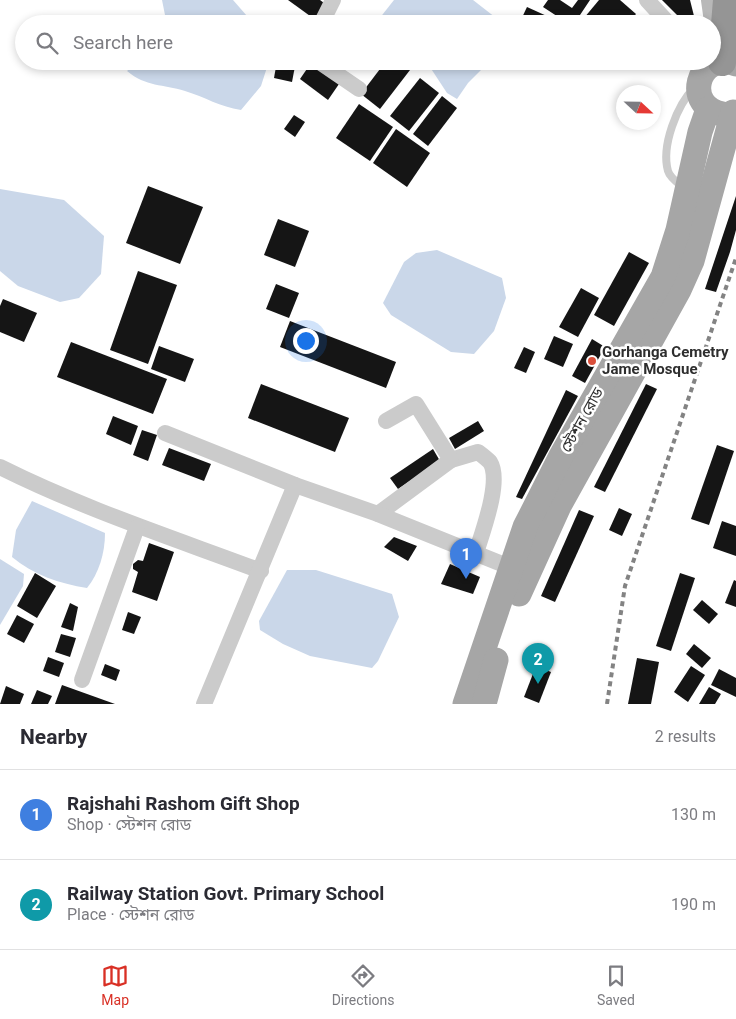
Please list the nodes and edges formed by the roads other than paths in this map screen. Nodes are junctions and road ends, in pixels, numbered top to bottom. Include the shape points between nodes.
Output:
1 (334, 0) edge
2 (647, 0) edge
3 (701, 0) edge
4 (712, 0) edge
5 (727, 0) edge
6 (326, 15) edge
7 (661, 15) edge
8 (703, 15) edge
9 (712, 15) edge
10 (721, 28) edge
11 (331, 70) edge
12 (709, 70) edge
13 (711, 70) edge
14 (359, 89) dead end
15 (708, 109) junction
16 (735, 111) edge
17 (726, 165) edge
18 (687, 191) junction
19 (386, 421) dead end
20 (165, 433) dead end
21 (451, 460) junction
22 (0, 467) edge
23 (295, 485) junction
24 (378, 514) junction
25 (137, 526) junction
26 (476, 554) junction
27 (512, 568) junction
28 (261, 571) junction
29 (82, 680) dead end
30 (204, 704) edge
31 (465, 704) edge
32 (484, 704) edge

1 - 6 street
2 - 7 street
3 - 8 main road
4 - 9 main road
5 - 10 highway
11 - 14 street
12 - 18 lane via 684,99 673,119 668,170
13 - 15 main road via 699,94
15 - 16 main road via 716,113
15 - 18 main road, স্টেশন রোড
16 - 17 main road, স্টেশন রোড
17 - 32 main road, স্টেশন রোড via 689,269 559,506 525,578 494,664
18 - 27 main road, স্টেশন রোড via 663,277 561,456 525,527
19 - 21 street via 416,404
20 - 23 street
21 - 24 street
21 - 26 street via 478,452 490,462 494,474 491,500
22 - 25 street
23 - 24 street
23 - 28 street
24 - 26 street
25 - 28 street
25 - 29 street
26 - 27 street
27 - 31 main road, স্টেশন রোড
28 - 30 street

